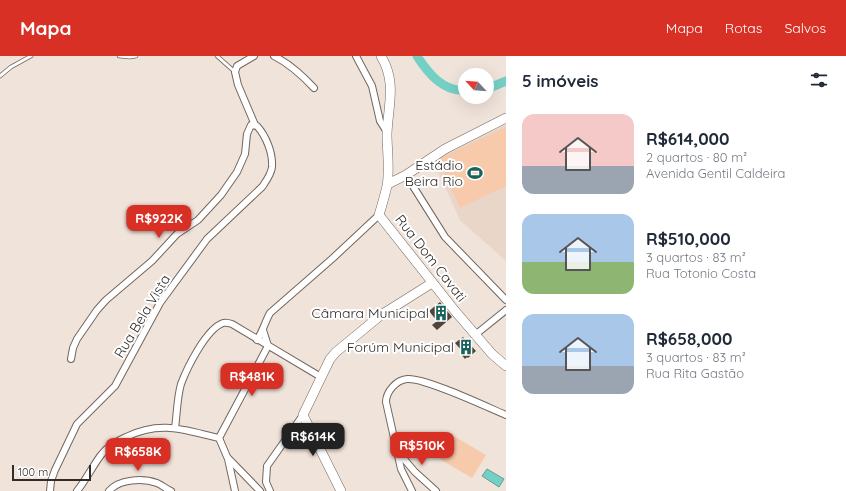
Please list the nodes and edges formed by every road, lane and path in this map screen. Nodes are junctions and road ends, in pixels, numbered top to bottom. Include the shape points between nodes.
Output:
1 (31, 56) edge
2 (119, 56) edge
3 (136, 56) edge
4 (217, 56) edge
5 (254, 56) edge
6 (274, 56) edge
7 (356, 56) edge
8 (381, 56) edge
9 (235, 72) junction
10 (0, 76) edge
11 (314, 88) dead end
12 (506, 118) edge
13 (253, 125) junction
14 (387, 132) junction
15 (406, 175) junction
16 (388, 184) junction
17 (379, 215) junction
18 (432, 283) junction
19 (506, 300) edge
20 (506, 310) edge
21 (263, 330) junction
22 (475, 335) junction
23 (258, 340) junction
24 (268, 346) junction
25 (71, 359) dead end
26 (506, 366) edge
27 (321, 377) junction
28 (303, 415) junction
29 (506, 415) edge
30 (175, 428) junction
31 (219, 438) junction
32 (397, 450) junction
33 (228, 459) junction
34 (50, 491) edge
35 (77, 491) edge
36 (109, 491) edge
37 (171, 491) edge
38 (235, 491) edge
39 (260, 491) edge
40 (270, 491) edge
41 (341, 491) edge
42 (412, 491) edge
43 (436, 491) edge

1 - 10 lane
2 - 3 lane
4 - 9 lane
5 - 9 street via 237,66
6 - 11 street via 296,70
7 - 14 street via 372,86 380,121
8 - 14 main road, Rua Dom Cavati via 390,81
9 - 13 street, Rua Bela Vista
12 - 15 main road via 445,149
13 - 25 street via 247,134 245,154 237,172 221,195 198,220 176,234 152,261 106,300 77,339
13 - 34 street, Rua Bela Vista via 258,127 270,150 272,167 267,180 207,239 160,303 115,386 77,424 55,470
14 - 16 main road, Rua Dom Cavati
15 - 16 main road
15 - 19 street via 445,237
16 - 17 main road, Rua Dom Cavati
17 - 18 main road, Rua Dom Cavati
17 - 21 street via 275,308 266,320
18 - 22 main road, Rua Dom Cavati
18 - 27 main road via 382,315 343,345 330,359
20 - 22 street
21 - 23 street
21 - 24 street
22 - 26 main road, Rua Dom Cavati
23 - 24 street
23 - 30 street via 225,322 210,334 200,347 181,385
24 - 27 street
24 - 31 street
27 - 28 main road
28 - 40 street via 267,466 266,482
28 - 41 main road
29 - 32 street via 442,388 406,379 394,386 386,397
30 - 31 street
30 - 35 street via 155,427 121,439 101,455
31 - 33 street
32 - 42 street via 404,476
32 - 43 street via 415,472
33 - 38 street
33 - 39 street
36 - 37 street via 120,483 134,481 157,483

